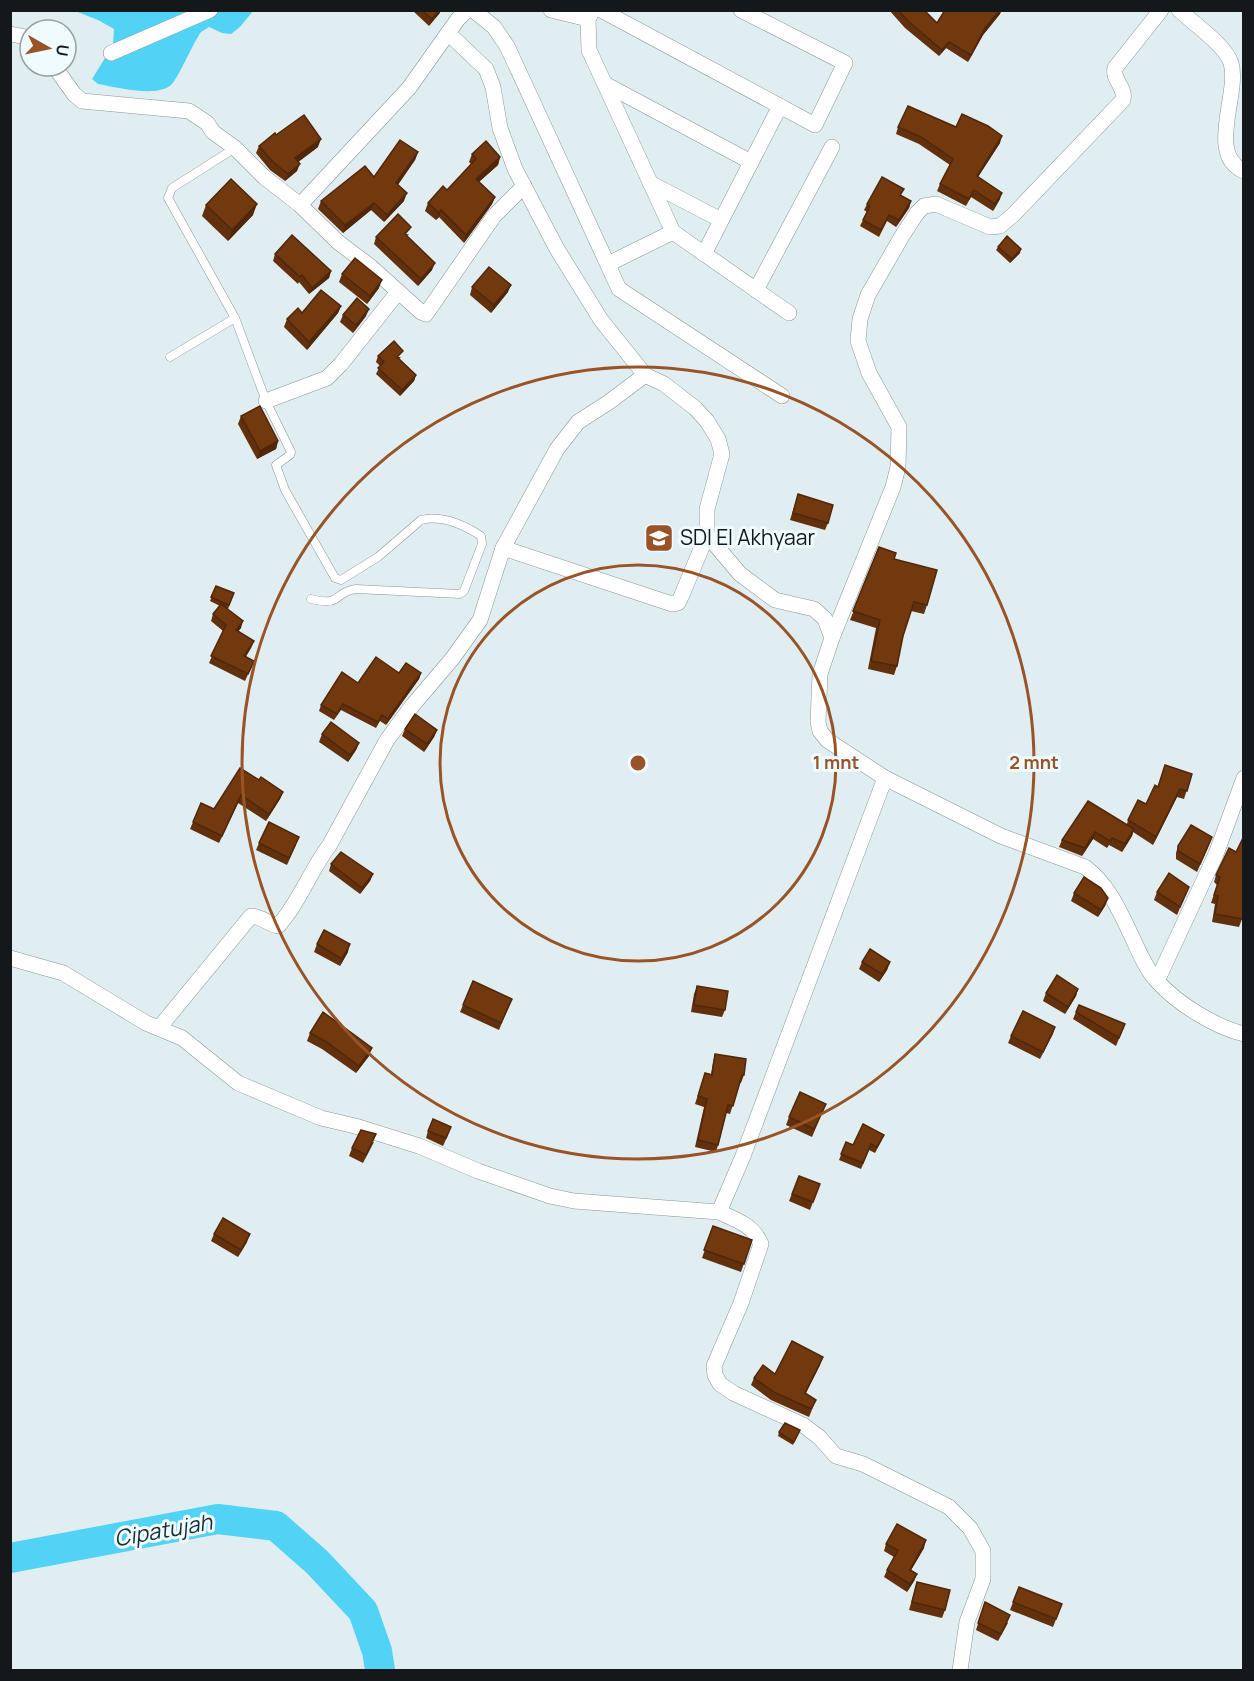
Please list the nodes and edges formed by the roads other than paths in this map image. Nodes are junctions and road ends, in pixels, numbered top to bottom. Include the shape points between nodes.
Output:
1 (210, 10) edge
2 (467, 10) edge
3 (473, 10) edge
4 (551, 10) edge
5 (741, 10) edge
6 (1161, 10) edge
7 (1179, 10) edge
8 (594, 13) edge
9 (448, 33) junction
10 (111, 53) dead end
11 (63, 78) edge
12 (605, 84) junction
13 (780, 106) junction
14 (832, 147) dead end
15 (236, 148) junction
16 (751, 162) junction
17 (1244, 171) edge
18 (650, 183) junction
19 (524, 186) junction
20 (300, 205) junction
21 (721, 220) junction
22 (673, 232) junction
23 (704, 254) junction
24 (608, 264) junction
25 (756, 290) junction
26 (398, 292) junction
27 (789, 313) dead end
28 (235, 318) junction
29 (170, 357) dead end
30 (645, 375) junction
31 (782, 396) dead end
32 (266, 401) junction
33 (707, 535) junction
34 (503, 548) junction
35 (311, 599) dead end
36 (832, 638) junction
37 (885, 778) junction
38 (1244, 778) edge
39 (10, 958) edge
40 (1157, 981) junction
41 (159, 1028) junction
42 (1244, 1034) edge
43 (719, 1212) junction
44 (960, 1671) edge

1 - 10 street
2 - 9 street
3 - 24 street via 494,27 507,46
4 - 8 street
5 - 13 street via 845,63 815,125
6 - 36 street via 1115,68 1114,75 1124,91 1123,100 1014,214 1000,226 990,227 936,204 927,204 907,228 868,295 858,341 869,373 898,427 898,467
7 - 17 street via 1231,62 1226,149 1228,159
8 - 12 street via 589,50
8 - 13 street
9 - 19 street via 486,69 500,128
9 - 20 street via 409,88
11 - 15 street via 82,101 189,111
12 - 16 street
12 - 18 street
13 - 16 street
14 - 25 street
15 - 20 street via 264,177
15 - 28 lane via 172,188 168,198
16 - 21 street
18 - 21 street
18 - 22 street
19 - 26 street via 494,216 426,314
19 - 30 street via 556,249 601,320
20 - 26 street
21 - 23 street
22 - 23 street
22 - 24 street
23 - 25 street
24 - 31 street via 620,289
25 - 27 street
26 - 32 street via 327,378
28 - 29 lane
28 - 32 lane
30 - 33 street via 664,384 694,408 718,440 722,454 707,509
30 - 34 street via 578,422 557,449
32 - 35 lane via 291,452 276,465 285,490 334,578 341,580 368,564 421,520 430,518 469,528 481,536 482,544 460,594 347,590 331,602
33 - 34 street via 678,603 672,604
33 - 36 street via 740,574 775,600 814,609 825,619
34 - 41 street via 480,620 387,740 288,915 278,926 251,916
36 - 37 street via 820,674 820,731 827,740
37 - 40 street via 1001,836 1091,872 1112,897
37 - 43 street
38 - 40 street via 1216,854
39 - 41 street via 63,974
40 - 42 street via 1219,1026
41 - 43 street via 182,1038 238,1083 321,1118 419,1146 520,1187 574,1201
43 - 44 street via 744,1223 756,1233 761,1244 714,1366 715,1375 733,1393 811,1430 836,1456 864,1464 949,1507 970,1528 983,1551 983,1579 967,1622

